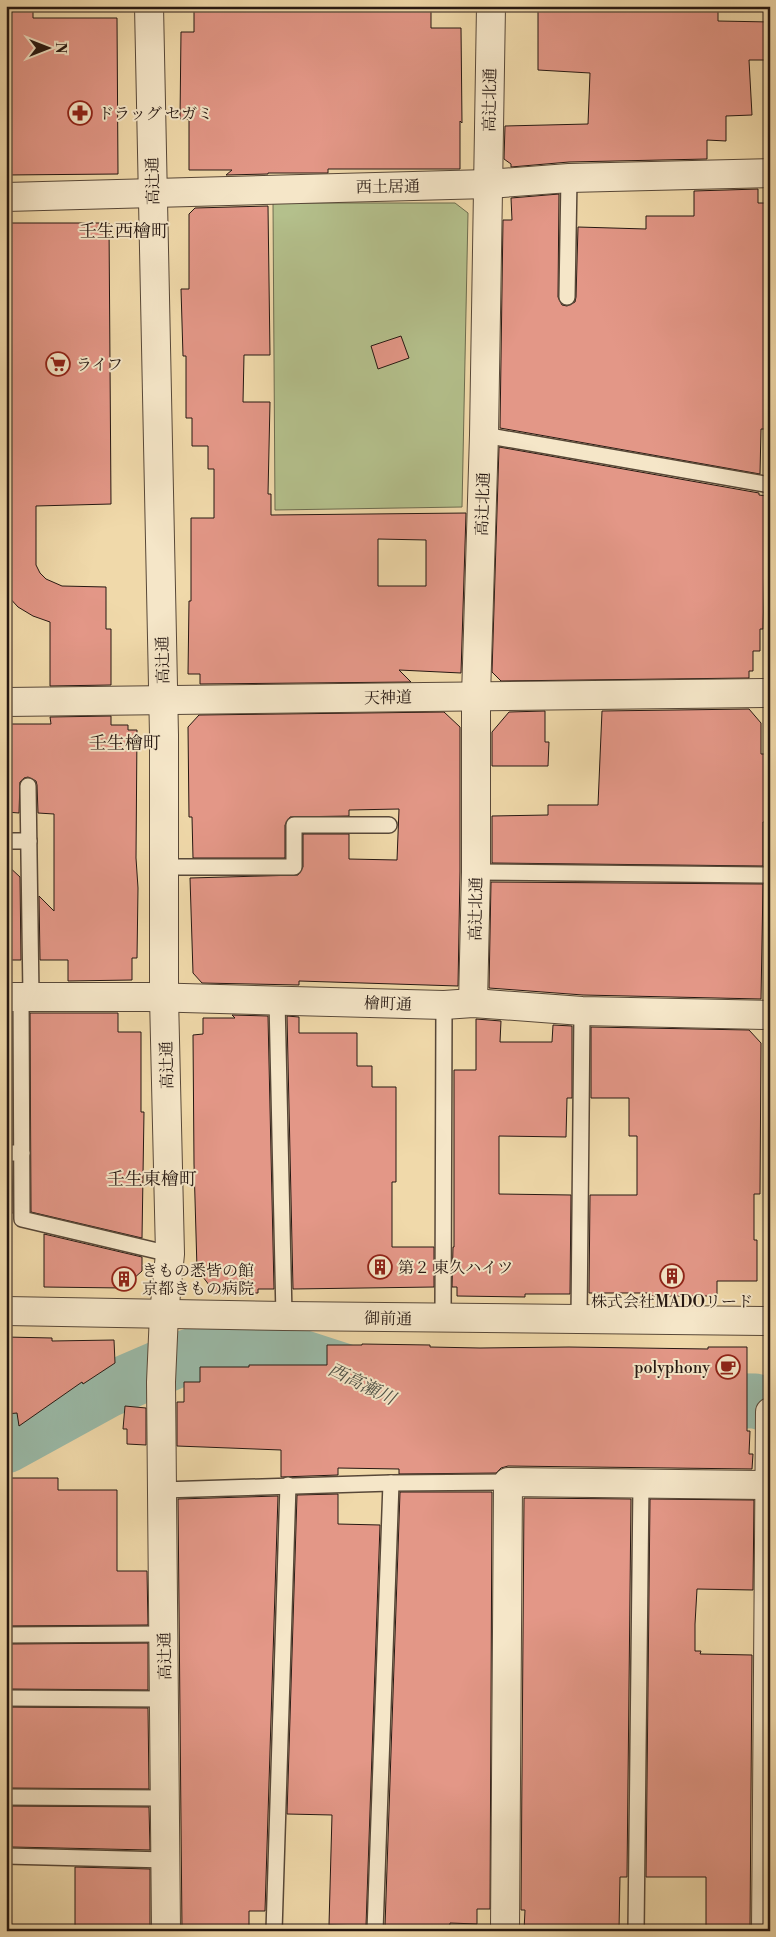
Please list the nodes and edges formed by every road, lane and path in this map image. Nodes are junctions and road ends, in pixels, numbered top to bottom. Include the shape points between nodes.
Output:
1 (149, 6) edge
2 (491, 6) edge
3 (770, 173) edge
4 (569, 178) junction
5 (488, 184) junction
6 (152, 192) junction
7 (6, 197) edge
8 (567, 297) dead end
9 (484, 435) junction
10 (770, 485) edge
11 (770, 693) edge
12 (476, 696) junction
13 (163, 700) junction
14 (6, 702) edge
15 (28, 786) dead end
16 (389, 825) dead end
17 (6, 841) edge
18 (29, 841) junction
19 (164, 867) junction
20 (476, 872) junction
21 (770, 875) edge
22 (19, 996) edge
23 (164, 997) junction
24 (277, 1000) junction
25 (473, 1002) junction
26 (444, 1005) junction
27 (582, 1011) junction
28 (770, 1015) edge
29 (14, 1153) edge
30 (170, 1254) junction
31 (6, 1311) edge
32 (164, 1314) junction
33 (284, 1316) junction
34 (443, 1318) junction
35 (579, 1320) junction
36 (770, 1321) edge
37 (770, 1412) edge
38 (770, 1416) edge
39 (508, 1482) junction
40 (391, 1483) junction
41 (641, 1484) junction
42 (288, 1485) junction
43 (768, 1485) junction
44 (162, 1490) junction
45 (769, 1584) edge
46 (164, 1634) junction
47 (6, 1635) edge
48 (6, 1698) edge
49 (164, 1699) junction
50 (6, 1797) edge
51 (165, 1798) junction
52 (6, 1856) edge
53 (166, 1860) junction
54 (166, 1931) edge
55 (274, 1931) edge
56 (375, 1931) edge
57 (505, 1931) edge
58 (636, 1931) edge
59 (766, 1931) edge

1 - 6 street, 高辻通
2 - 5 street, 高辻北通
3 - 4 street, 西土居通
4 - 5 street, 西土居通
4 - 8 lane
5 - 6 street, 西土居通
5 - 9 street, 高辻北通
6 - 7 street, 西土居通
6 - 13 street, 高辻通
9 - 10 lane
9 - 12 street, 高辻北通
11 - 12 street, 天神道
12 - 13 street, 天神道
12 - 20 street, 高辻北通
13 - 14 street, 天神道
13 - 19 street, 高辻通
15 - 18 lane
16 - 19 lane via 294,825 294,867
17 - 18 lane
18 - 22 lane
19 - 23 street, 高辻通
20 - 21 lane
20 - 25 street, 高辻北通
22 - 23 street, 檜町通
22 - 29 lane
23 - 24 street, 檜町通
23 - 30 street, 高辻通
24 - 26 street, 檜町通
24 - 33 lane
25 - 26 street, 檜町通
25 - 27 street, 檜町通
26 - 34 lane
27 - 28 street, 檜町通
27 - 35 lane
29 - 30 lane via 22,1219
30 - 32 street, 高辻通
31 - 32 street, 御前通
32 - 33 street, 御前通
32 - 44 street, 高辻通 via 161,1348
33 - 34 street, 御前通
34 - 35 street, 御前通
35 - 36 street, 御前通
37 - 38 street
38 - 43 street
39 - 40 lane
39 - 41 street
39 - 57 street
40 - 42 lane
40 - 56 lane
41 - 43 street
41 - 58 lane
42 - 44 lane
42 - 55 lane
43 - 45 street
44 - 46 street, 高辻通
45 - 59 street
46 - 47 lane
46 - 49 street, 高辻通
48 - 49 lane
49 - 51 street, 高辻通
50 - 51 lane
51 - 53 street, 高辻通
52 - 53 lane
53 - 54 street, 高辻通

